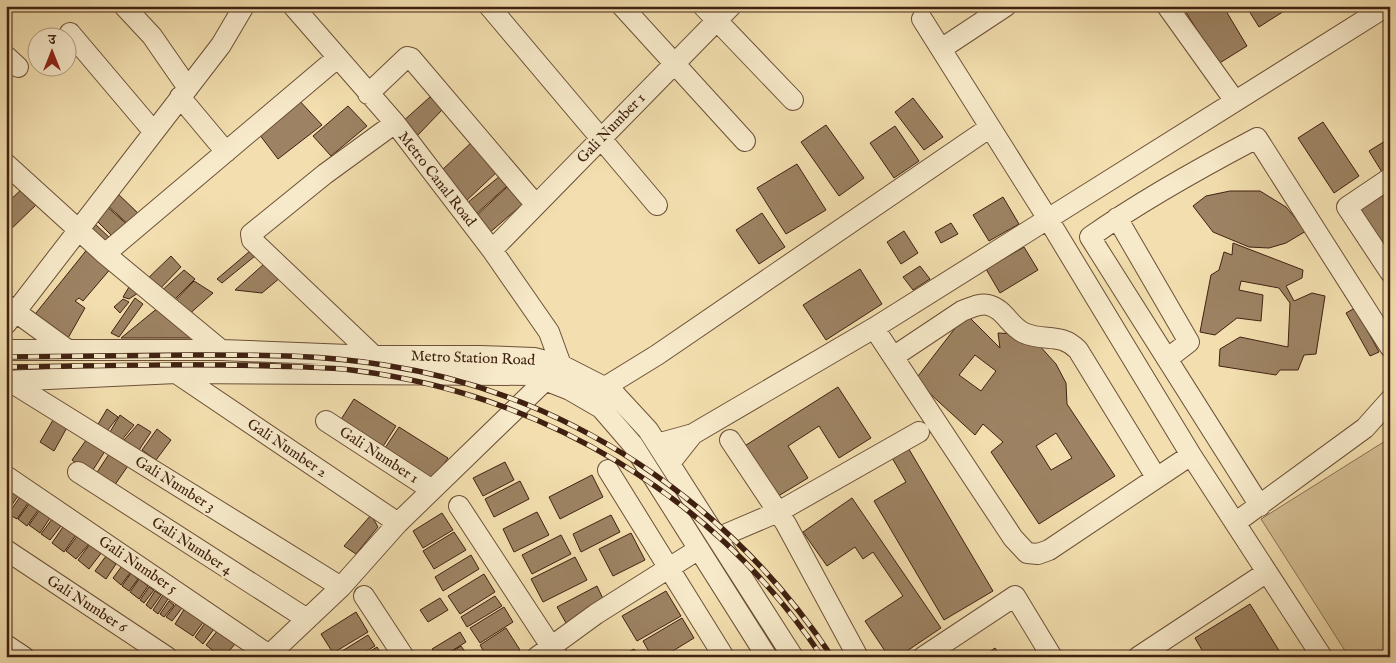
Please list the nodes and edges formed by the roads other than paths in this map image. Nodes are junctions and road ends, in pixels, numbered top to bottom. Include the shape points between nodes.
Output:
1 (124, 6) edge
2 (244, 6) edge
3 (489, 6) edge
4 (622, 6) edge
5 (731, 6) edge
6 (1006, 6) edge
7 (1167, 6) edge
8 (1386, 6) edge
9 (300, 9) edge
10 (710, 13) edge
11 (922, 18) dead end
12 (78, 42) edge
13 (941, 49) junction
14 (337, 58) junction
15 (673, 65) junction
16 (184, 93) junction
17 (368, 94) junction
18 (793, 100) dead end
19 (1235, 101) junction
20 (394, 123) junction
21 (989, 128) junction
22 (153, 131) junction
23 (601, 139) junction
24 (745, 141) dead end
25 (226, 152) junction
26 (6, 164) edge
27 (1390, 178) edge
28 (536, 205) junction
29 (657, 205) dead end
30 (1117, 218) junction
31 (1048, 219) junction
32 (78, 230) junction
33 (492, 250) junction
34 (105, 254) junction
35 (1390, 272) edge
36 (9, 314) edge
37 (874, 328) junction
38 (1390, 347) edge
39 (6, 350) edge
40 (68, 350) junction
41 (221, 350) junction
42 (374, 356) junction
43 (893, 357) junction
44 (1168, 359) junction
45 (560, 365) junction
46 (176, 373) junction
47 (546, 379) junction
48 (8, 381) edge
49 (605, 388) junction
50 (1390, 400) edge
51 (326, 421) dead end
52 (919, 432) dead end
53 (693, 434) junction
54 (730, 440) dead end
55 (657, 444) junction
56 (1191, 455) junction
57 (670, 463) junction
58 (608, 470) dead end
59 (78, 472) dead end
60 (6, 476) edge
61 (1156, 477) junction
62 (432, 490) junction
63 (459, 506) dead end
64 (1260, 506) junction
65 (778, 512) junction
66 (398, 523) junction
67 (1235, 523) junction
68 (717, 538) junction
69 (699, 549) junction
70 (7, 553) edge
71 (669, 569) junction
72 (1267, 572) junction
73 (341, 587) junction
74 (364, 596) dead end
75 (306, 620) junction
76 (6, 645) edge
77 (549, 653) edge
78 (268, 656) edge
79 (24, 657) edge
80 (167, 657) edge
81 (404, 657) edge
82 (724, 657) edge
83 (766, 657) edge
84 (793, 657) edge
85 (858, 657) edge
86 (923, 657) edge
87 (1052, 657) edge
88 (1138, 657) edge
89 (1322, 657) edge

1 - 16 street via 152,36
2 - 16 street via 221,45
3 - 23 street
4 - 15 street
5 - 10 street, Gali Number 1
6 - 13 street
7 - 19 street
8 - 19 street
9 - 14 street, Metro Canal Road
10 - 15 street, Gali Number 1
10 - 18 street
11 - 13 street
12 - 22 street
13 - 21 street
14 - 17 street, Metro Canal Road
14 - 25 street
15 - 23 street, Gali Number 1
15 - 24 street
16 - 22 street
16 - 25 street
17 - 20 street, Metro Canal Road
17 - 28 street via 407,57 411,58
19 - 31 street
20 - 33 street, Metro Canal Road
20 - 42 street via 251,234 252,240
21 - 31 street
21 - 49 street
22 - 32 street
23 - 28 street, Gali Number 1
23 - 29 street
25 - 34 street
26 - 32 street
27 - 35 street via 1347,207
28 - 33 street, Gali Number 1
30 - 38 street via 1257,138
30 - 44 street via 1190,342
30 - 44 street via 1090,237
31 - 37 street
31 - 56 street
32 - 34 street
32 - 36 street
33 - 45 street, Metro Canal Road via 550,332
34 - 41 street
36 - 40 street
37 - 43 street
37 - 53 street
39 - 40 street, Metro Station Road
40 - 41 street, Metro Station Road
41 - 42 street, Metro Station Road
42 - 45 street, Metro Station Road via 534,358
43 - 61 street via 962,311 986,304 998,308 1022,332 1061,338 1078,350
43 - 61 street via 1013,538 1027,553 1049,550
44 - 64 street
45 - 47 street
45 - 49 street, Metro Station Road
46 - 47 street, Metro Station Road via 532,376
46 - 48 street, Metro Station Road
46 - 66 street, Gali Number 2
47 - 62 street
47 - 69 street, Metro Station Road via 601,408 634,445
48 - 73 street, Gali Number 3
49 - 55 street, Metro Station Road via 612,391
50 - 64 street via 1365,428
51 - 62 street, Gali Number 1
52 - 65 street
53 - 55 street
53 - 57 street
54 - 65 street
55 - 57 street, Metro Station Road
56 - 61 street
56 - 67 street
57 - 68 street, Metro Station Road
58 - 71 street
59 - 75 street, Gali Number 4
60 - 78 street, Gali Number 5
62 - 66 street
63 - 77 street
64 - 67 street
65 - 68 street
65 - 85 street
66 - 73 street
67 - 72 street
68 - 84 street, Metro Station Road
69 - 71 street
69 - 83 street, Metro Station Road
70 - 80 street, Gali Number 6
71 - 77 street via 596,614
71 - 82 street
72 - 88 street
72 - 89 street
73 - 75 street
74 - 81 street
75 - 78 street
76 - 79 street
86 - 87 street via 1015,596

